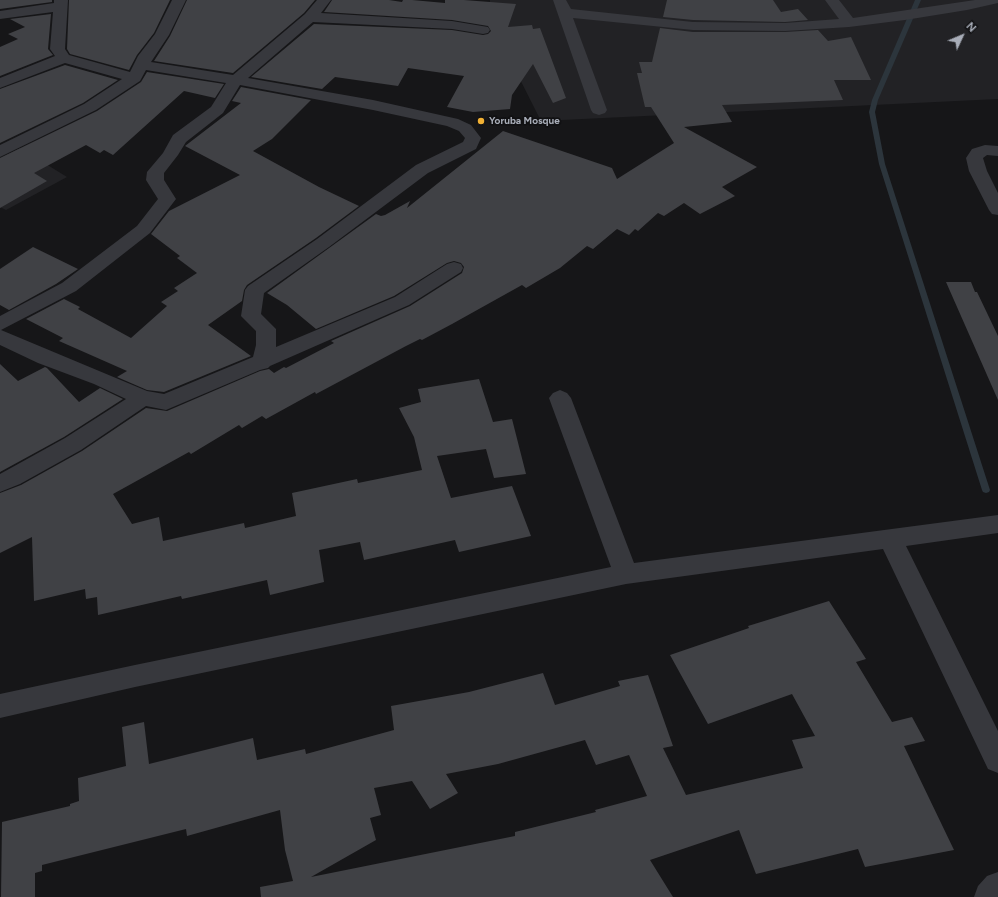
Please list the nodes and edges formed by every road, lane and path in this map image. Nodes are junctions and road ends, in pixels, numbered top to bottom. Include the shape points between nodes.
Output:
1 (179, 0) edge
2 (324, 0) edge
3 (832, 0) edge
4 (993, 0) edge
5 (60, 4) edge
6 (564, 5) edge
7 (0, 15) edge
8 (310, 17) junction
9 (849, 23) junction
10 (483, 30) dead end
11 (64, 58) junction
12 (138, 72) junction
13 (236, 80) junction
14 (0, 83) edge
15 (599, 110) dead end
16 (998, 151) edge
17 (0, 152) edge
18 (998, 210) edge
19 (454, 268) dead end
20 (1, 336) edge
21 (261, 363) junction
22 (143, 398) junction
23 (560, 398) dead end
24 (0, 483) edge
25 (987, 525) edge
26 (890, 538) junction
27 (626, 574) junction
28 (0, 706) edge
29 (998, 760) edge
30 (998, 887) edge
31 (989, 897) edge

1 - 12 street via 162,34
2 - 8 street
3 - 9 street
4 - 9 street via 934,12
5 - 7 street
5 - 11 street via 57,49
6 - 9 street via 632,20 728,27
6 - 15 street
8 - 10 street via 452,25
8 - 13 street
11 - 12 street
11 - 14 street
12 - 13 street
12 - 17 street via 90,107
13 - 20 street via 218,110 179,139 156,172 155,180 167,199 144,229
13 - 21 street via 452,122 465,128 473,138 470,145 422,169 255,290 251,316 266,329 266,345
16 - 18 street via 985,150 974,158
19 - 21 street via 402,301
20 - 22 street via 45,358
21 - 22 street via 166,402
22 - 24 street via 73,444
23 - 27 street
25 - 26 street
26 - 27 street
26 - 29 street
27 - 28 street
30 - 31 street

